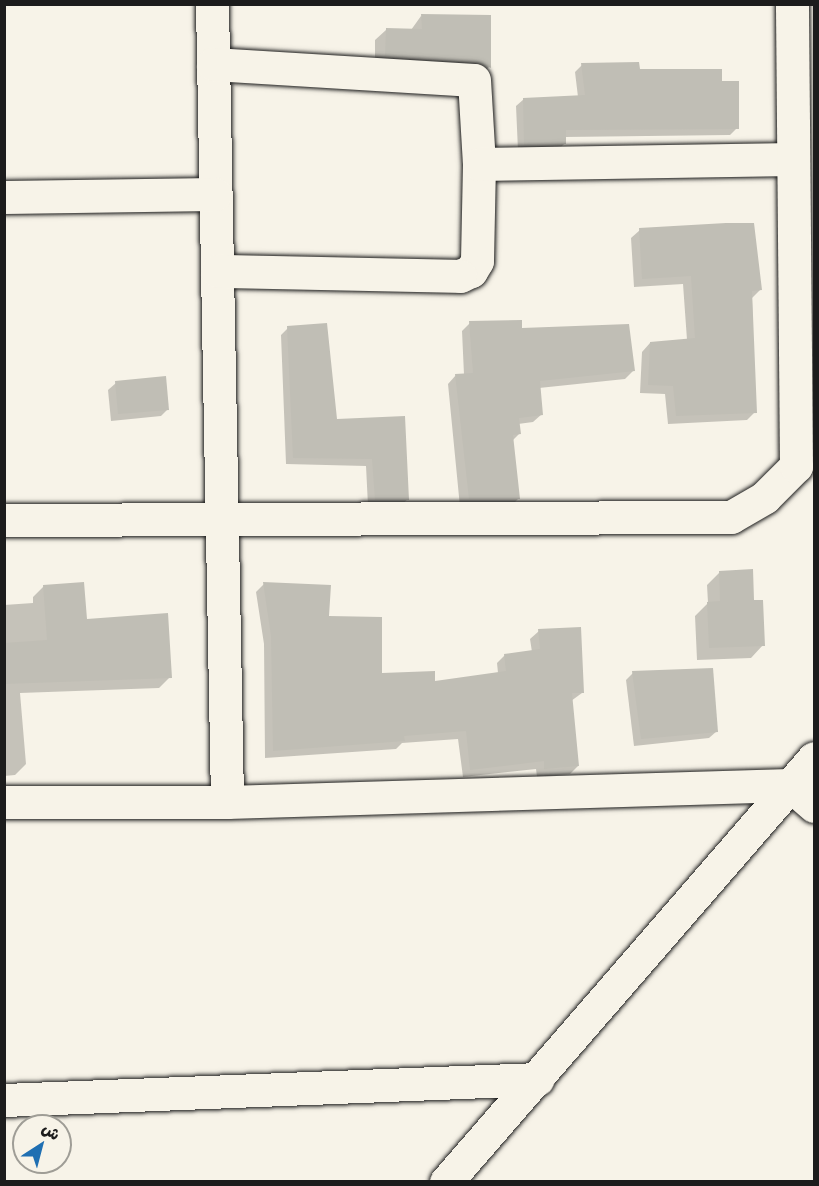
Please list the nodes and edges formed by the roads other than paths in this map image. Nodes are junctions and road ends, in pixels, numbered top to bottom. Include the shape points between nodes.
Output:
1 (212, 4) edge
2 (792, 4) edge
3 (213, 64) junction
4 (793, 159) junction
5 (479, 164) junction
6 (215, 194) junction
7 (4, 197) edge
8 (804, 239) edge
9 (217, 271) junction
10 (223, 517) junction
11 (4, 520) edge
12 (814, 758) edge
13 (790, 785) junction
14 (4, 802) edge
15 (227, 802) junction
16 (814, 806) edge
17 (538, 1079) junction
18 (4, 1100) edge
19 (446, 1182) edge

1 - 3 street
2 - 4 street
3 - 5 street via 474,80
3 - 6 street
4 - 5 street
4 - 8 street
5 - 9 street via 477,261 471,271 460,276
6 - 7 street
6 - 9 street
8 - 10 street via 796,466 765,497 731,517
9 - 10 street
10 - 11 street
10 - 15 street
12 - 13 street
13 - 15 street
13 - 16 street
13 - 17 street
14 - 15 street
17 - 18 street
17 - 19 street

